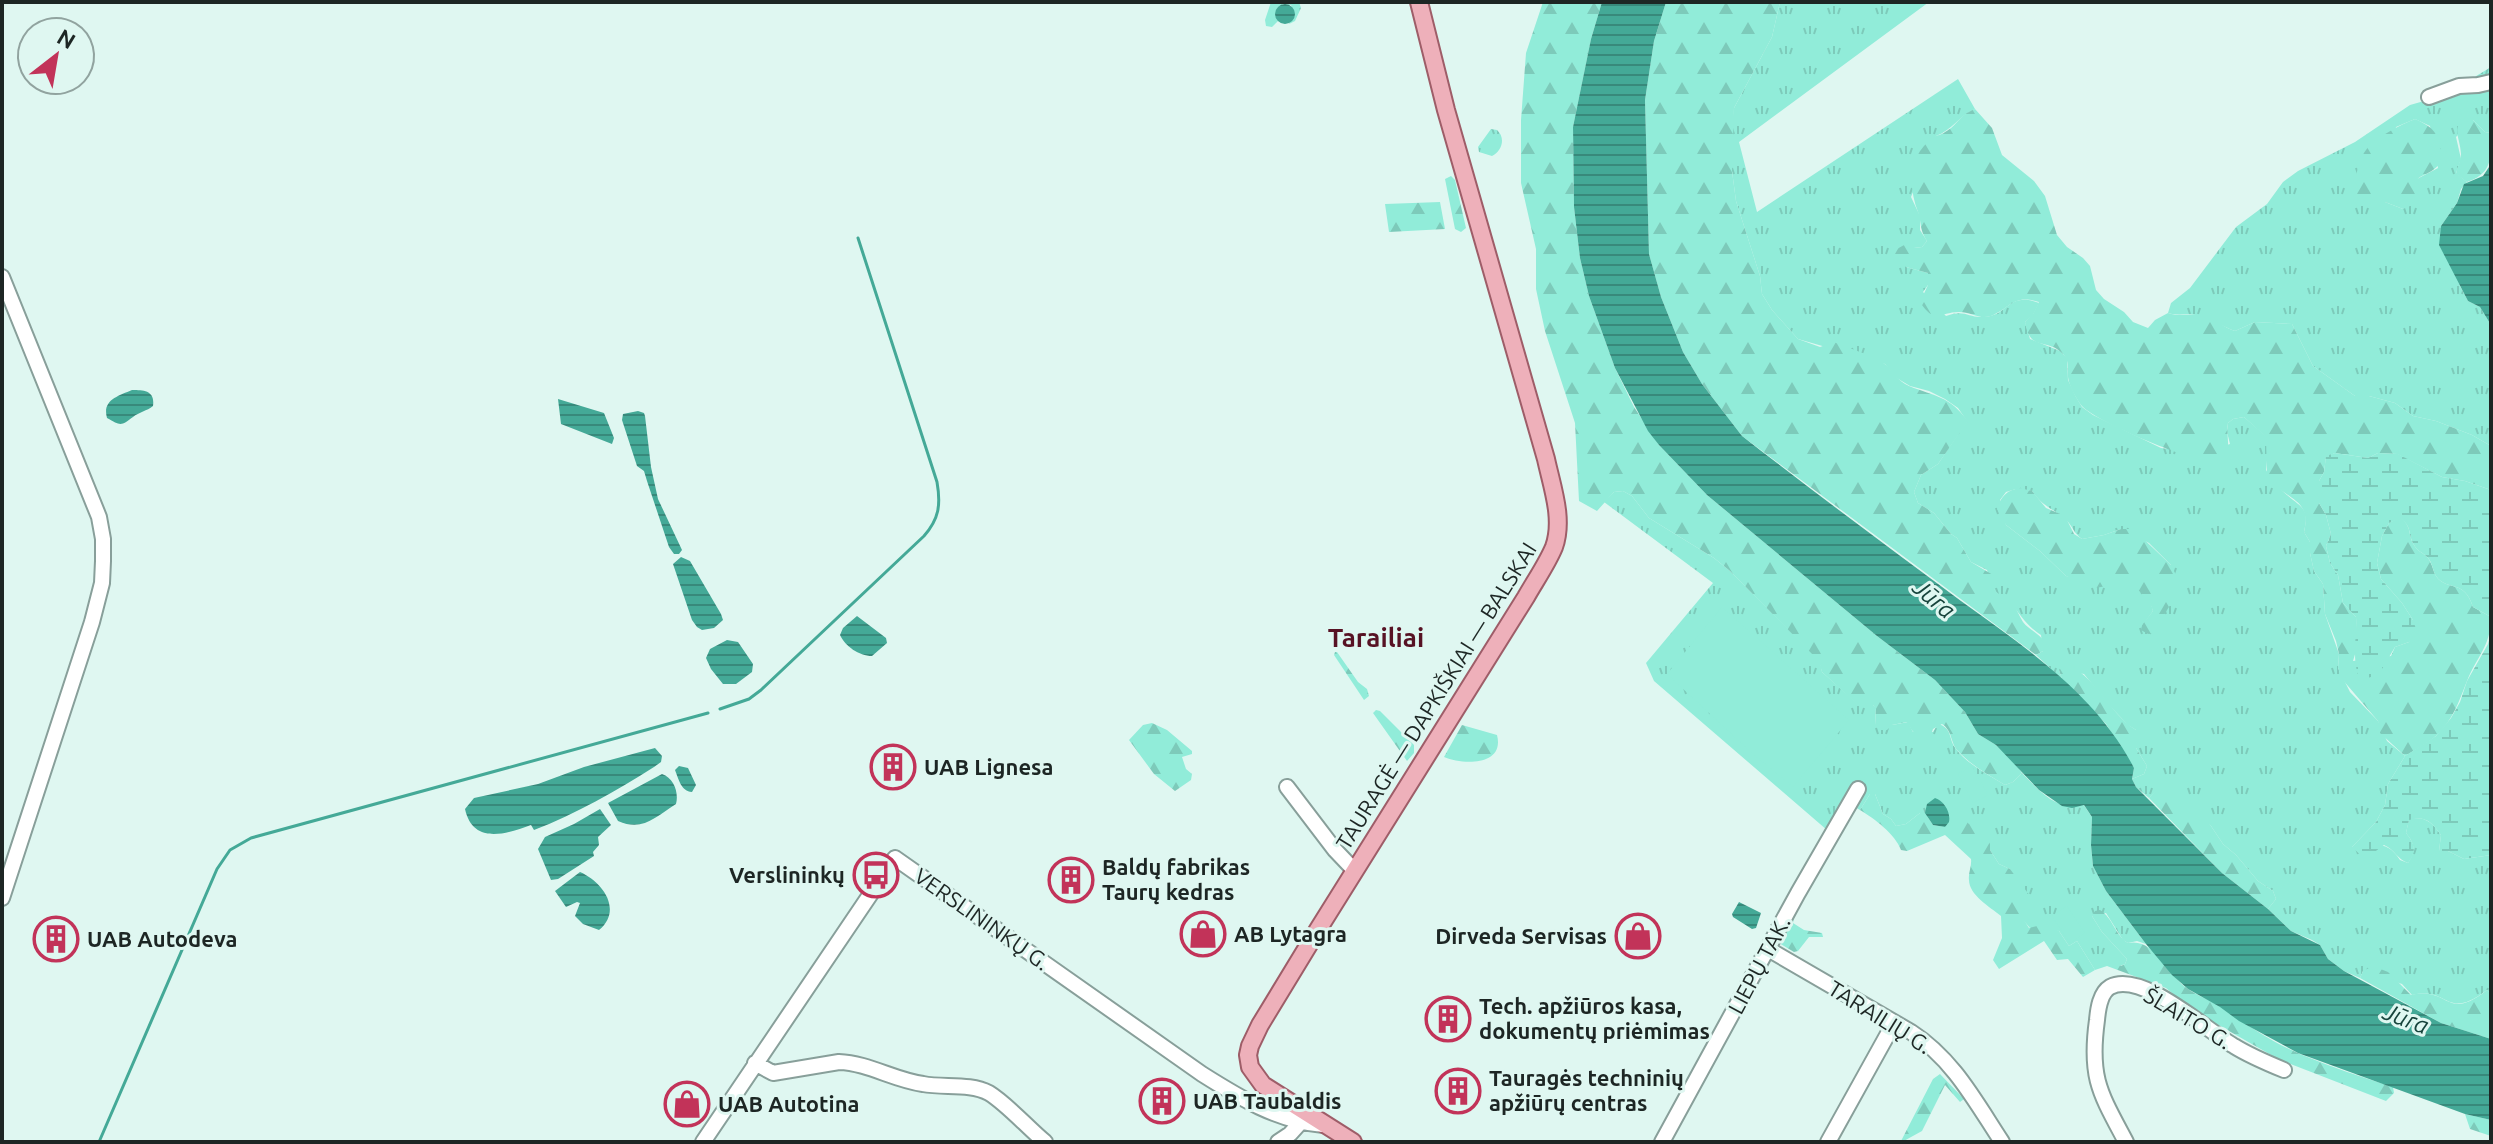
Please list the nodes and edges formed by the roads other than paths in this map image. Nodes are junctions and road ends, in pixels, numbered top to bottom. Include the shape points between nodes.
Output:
1 (1419, 2) edge
2 (2491, 82) edge
3 (2429, 97) dead end
4 (2, 277) edge
5 (1287, 787) dead end
6 (1858, 789) dead end
7 (1355, 871) junction
8 (2, 898) edge
9 (1768, 949) junction
10 (1894, 1023) junction
11 (755, 1063) junction
12 (2284, 1070) dead end
13 (1300, 1123) junction
14 (1323, 1125) junction
15 (703, 1142) edge
16 (1045, 1142) edge
17 (1278, 1142) edge
18 (1353, 1142) edge
19 (1662, 1142) edge
20 (1828, 1142) edge
21 (2002, 1142) edge
22 (2126, 1142) edge

1 - 7 main road, TAURAGĖ — DAPKIŠKIAI — BALSKAI via 1546,459 1557,509 1556,538 1526,597
2 - 3 street
4 - 8 street via 89,488 103,539 102,583 92,622
5 - 7 street
6 - 9 street, LIEPŲ TAK.
7 - 14 main road, TAURAGĖ — DAPKIŠKIAI — BALSKAI via 1250,1046 1251,1071 1259,1081
9 - 10 street, TARAILIŲ G.
9 - 19 street, LIEPŲ TAK.
10 - 20 street
10 - 21 street, TARAILIŲ G. via 1946,1060
11 - 13 street, VERSLININKŲ G. via 895,858 1202,1074 1262,1109
11 - 15 street, VERSLININKŲ G.
11 - 16 street via 773,1073 850,1063 921,1084 986,1091
12 - 22 street, ŠLAITO G. via 2233,1046 2147,990 2120,984 2110,988 2103,994 2096,1022 2096,1082
13 - 14 street, VERSLININKŲ G.
13 - 17 street
14 - 18 main road

